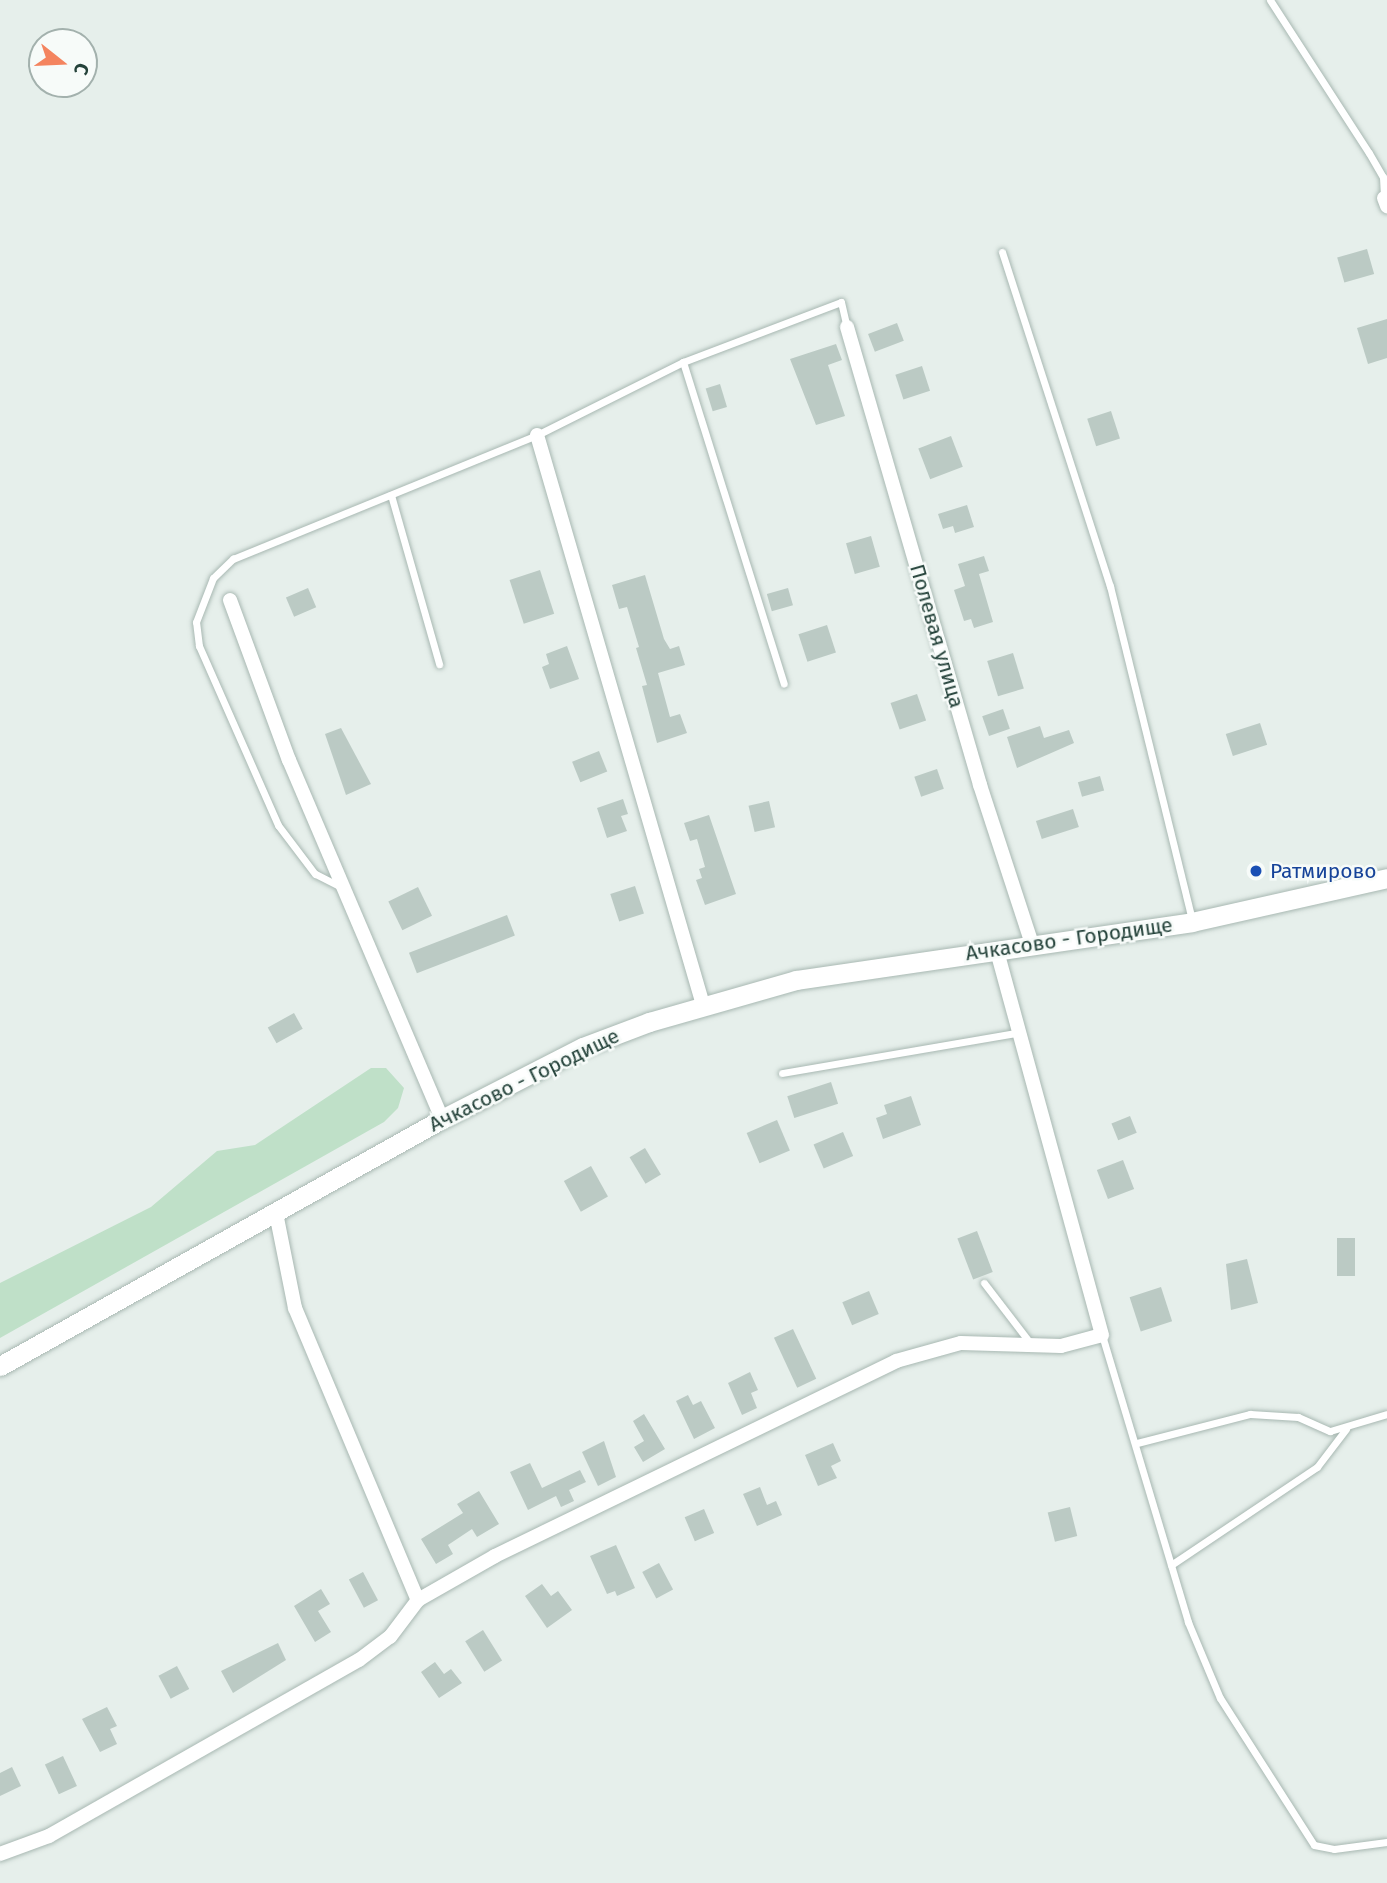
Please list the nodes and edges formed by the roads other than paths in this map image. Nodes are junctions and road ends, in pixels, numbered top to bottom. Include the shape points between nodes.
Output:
1 (1270, 0) edge
2 (1385, 176) edge
3 (1386, 202) edge
4 (1002, 252) dead end
5 (846, 327) joint
6 (682, 362) junction
7 (537, 435) junction
8 (391, 495) junction
9 (230, 600) dead end
10 (439, 664) dead end
11 (784, 684) dead end
12 (1387, 878) edge
13 (343, 888) junction
14 (1192, 922) junction
15 (1032, 944) junction
16 (997, 950) junction
17 (703, 1004) junction
18 (1017, 1033) junction
19 (782, 1073) dead end
20 (442, 1119) junction
21 (276, 1213) junction
22 (984, 1283) dead end
23 (1102, 1335) junction
24 (1031, 1344) junction
25 (0, 1366) edge
26 (1387, 1414) edge
27 (1346, 1429) junction
28 (1137, 1443) junction
29 (1171, 1565) junction
30 (418, 1600) junction
31 (1387, 1842) edge
32 (0, 1854) edge

1 - 2 lane
2 - 3 lane
4 - 14 lane via 1110,586
5 - 6 lane via 841,302
5 - 15 street, Полевая улица via 980,785
6 - 7 lane
6 - 11 lane
7 - 8 lane
7 - 17 street
8 - 10 lane
8 - 13 lane via 233,559 213,578 196,622 199,646 278,825 315,874
9 - 13 street via 289,760
12 - 14 street, Ачкасово - Городище
13 - 20 street
14 - 15 street, Ачкасово - Городище
15 - 16 street, Ачкасово - Городище
16 - 17 street, Ачкасово - Городище via 796,980
16 - 18 street
17 - 20 street, Ачкасово - Городище via 583,1047
18 - 19 lane
18 - 23 street via 1066,1193
20 - 21 street, Ачкасово - Городище
21 - 25 street, Ачкасово - Городище
21 - 30 street via 295,1308
22 - 24 lane
23 - 24 street via 1061,1346
23 - 28 lane
24 - 30 street via 961,1343 896,1361 495,1556
26 - 27 lane
27 - 28 lane via 1331,1431 1276,1413 1250,1414
27 - 29 lane via 1317,1467
28 - 29 lane
29 - 31 lane via 1203,1664 1301,1830 1314,1844 1334,1849
30 - 32 street via 390,1637 359,1660 49,1836

